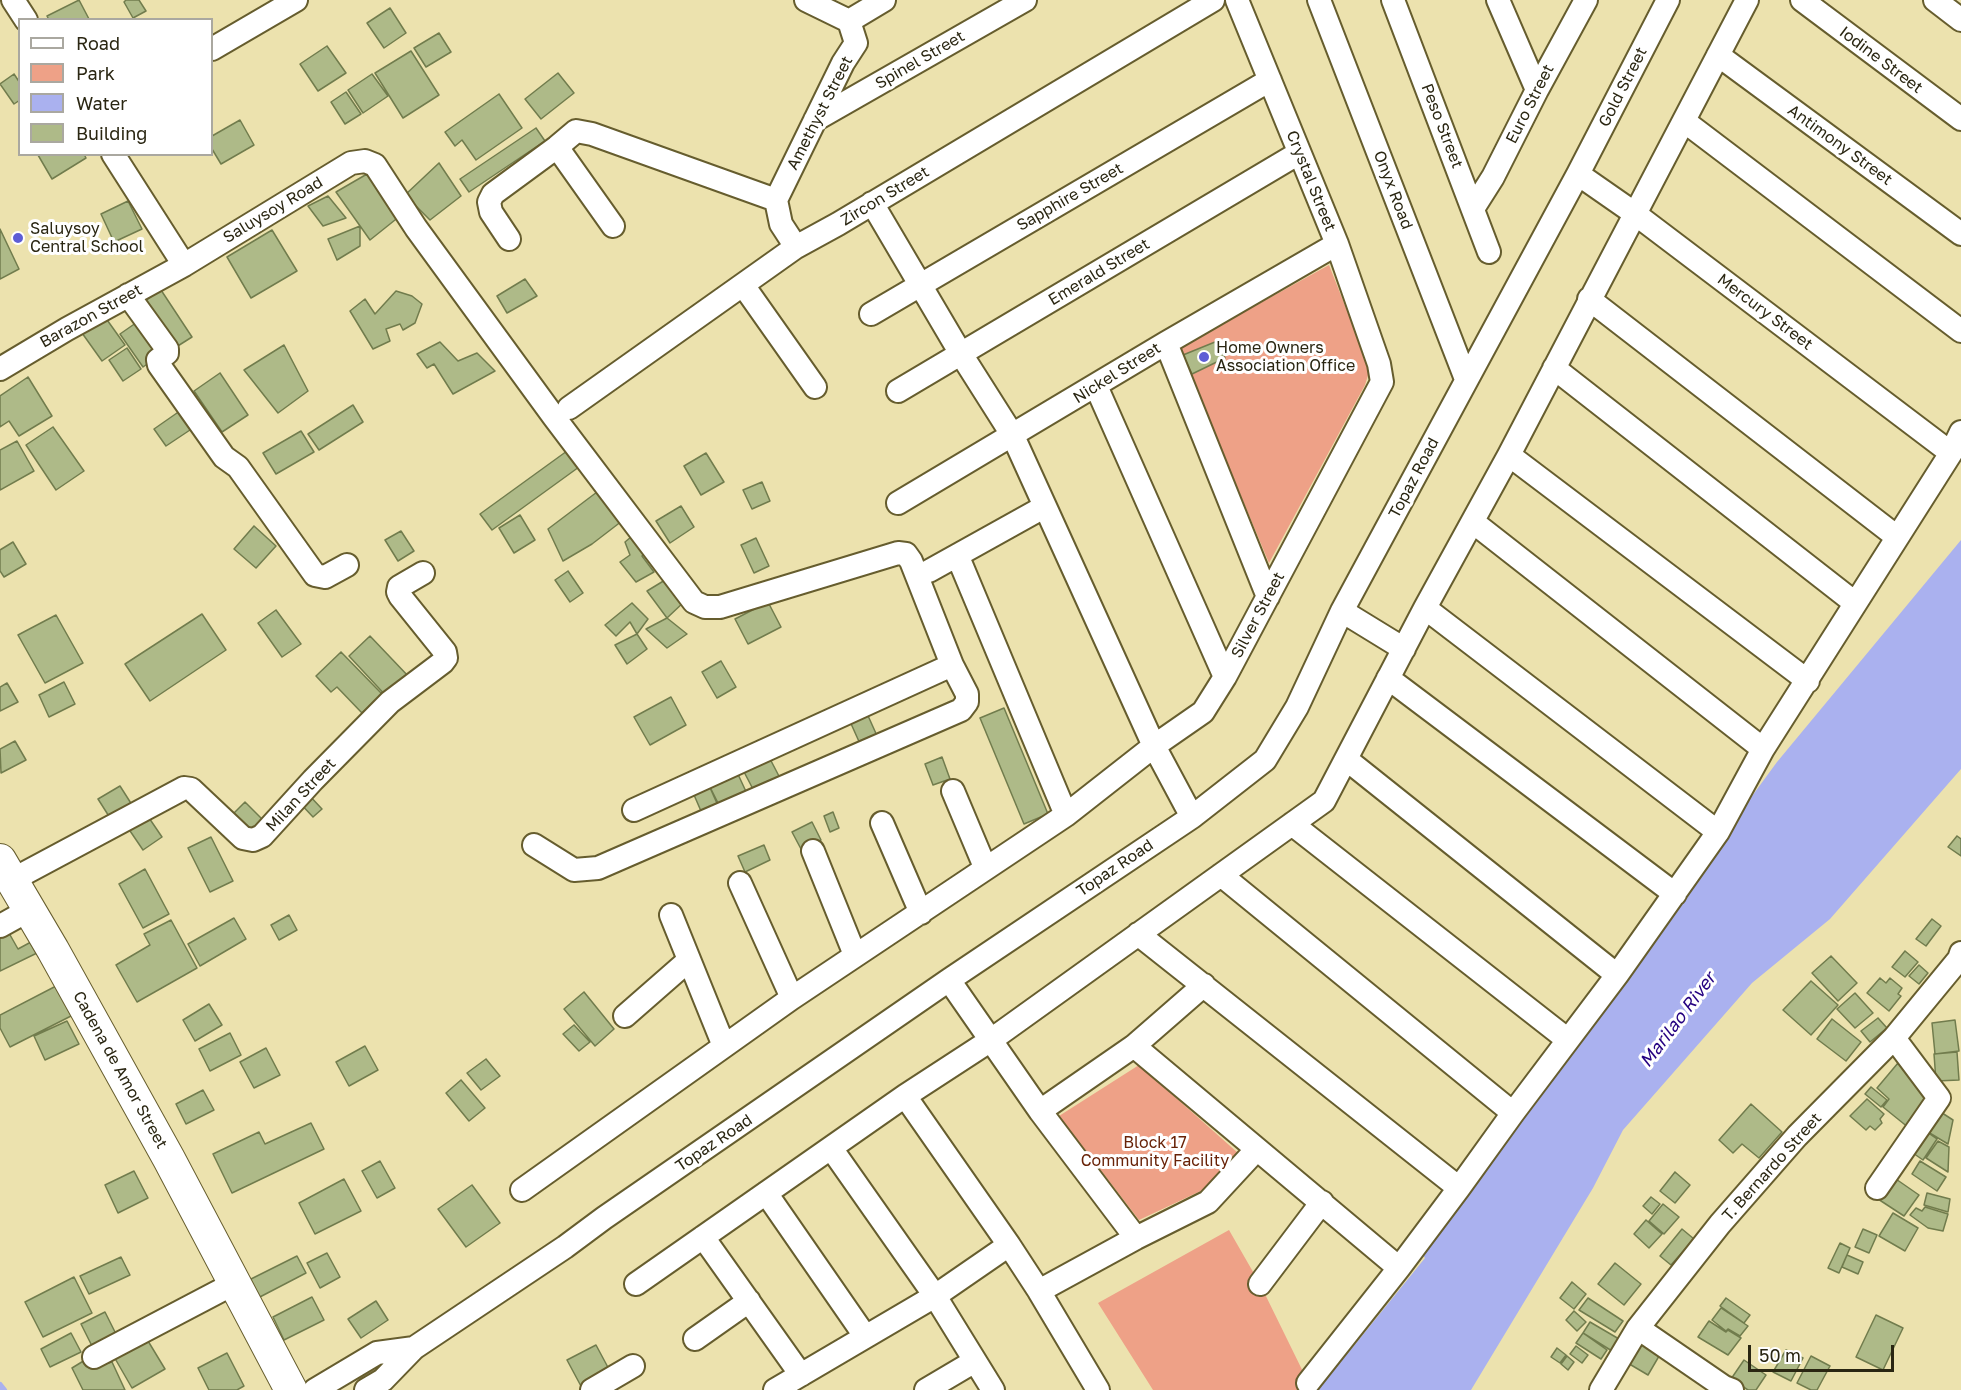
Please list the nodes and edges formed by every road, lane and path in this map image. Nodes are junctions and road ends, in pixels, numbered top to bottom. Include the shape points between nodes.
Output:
1 (13, 0) edge
2 (296, 0) edge
3 (806, 0) edge
4 (884, 0) edge
5 (1025, 0) edge
6 (1213, 0) edge
7 (1237, 0) edge
8 (1319, 0) edge
9 (1393, 0) edge
10 (1498, 0) edge
11 (1668, 0) edge
12 (1747, 0) edge
13 (1802, 0) edge
14 (1935, 0) edge
15 (1583, 2) edge
16 (25, 18) edge
17 (1961, 20) edge
18 (849, 21) junction
19 (213, 48) edge
20 (1718, 55) junction
21 (1270, 80) junction
22 (1537, 90) junction
23 (1961, 119) edge
24 (815, 120) junction
25 (1684, 121) junction
26 (557, 147) junction
27 (1299, 153) junction
28 (114, 156) edge
29 (1578, 174) junction
30 (776, 200) junction
31 (872, 203) junction
32 (1474, 207) junction
33 (1634, 213) junction
34 (613, 226) dead end
35 (1961, 234) edge
36 (509, 239) dead end
37 (1337, 244) junction
38 (796, 247) junction
39 (1490, 252) dead end
40 (184, 265) junction
41 (743, 285) junction
42 (920, 285) junction
43 (128, 295) junction
44 (1589, 299) junction
45 (871, 314) dead end
46 (1961, 331) edge
47 (1166, 343) junction
48 (961, 354) junction
49 (1379, 364) joint
50 (1554, 368) junction
51 (0, 369) edge
52 (1466, 380) junction
53 (1096, 386) junction
54 (815, 387) dead end
55 (898, 391) dead end
56 (569, 408) dead end
57 (1961, 432) edge
58 (1013, 436) junction
59 (1951, 453) junction
60 (1509, 455) junction
61 (898, 504) dead end
62 (1044, 507) junction
63 (1473, 522) junction
64 (1897, 537) junction
65 (958, 556) junction
66 (347, 565) dead end
67 (929, 571) dead end
68 (423, 573) dead end
69 (1268, 597) junction
70 (1855, 603) junction
71 (1425, 608) junction
72 (1342, 611) junction
73 (1404, 649) junction
74 (952, 665) junction
75 (1225, 677) junction
76 (1388, 678) junction
77 (1808, 681) junction
78 (1154, 746) junction
79 (1763, 749) junction
80 (1346, 759) junction
81 (953, 791) dead end
82 (634, 810) dead end
83 (1066, 815) junction
84 (1192, 817) junction
85 (882, 823) dead end
86 (1292, 824) junction
87 (1718, 832) junction
88 (534, 845) dead end
89 (813, 851) dead end
90 (985, 867) junction
91 (6, 870) edge
92 (1221, 875) junction
93 (740, 883) dead end
94 (1675, 894) junction
95 (29, 910) junction
96 (921, 913) junction
97 (671, 915) dead end
98 (0, 926) edge
99 (1138, 934) junction
100 (855, 955) junction
101 (1960, 957) edge
102 (689, 960) junction
103 (1617, 975) junction
104 (949, 980) junction
105 (1204, 985) junction
106 (792, 998) junction
107 (625, 1016) dead end
108 (1893, 1038) junction
109 (991, 1040) junction
110 (1568, 1040) junction
111 (724, 1046) junction
112 (1134, 1046) junction
113 (905, 1096) junction
114 (1040, 1111) junction
115 (1513, 1113) junction
116 (831, 1148) junction
117 (1257, 1149) junction
118 (1459, 1188) junction
119 (1877, 1188) dead end
120 (522, 1190) dead end
121 (766, 1193) junction
122 (1322, 1202) junction
123 (703, 1237) junction
124 (1136, 1238) junction
125 (1009, 1245) junction
126 (1399, 1268) junction
127 (233, 1284) junction
128 (636, 1284) dead end
129 (1260, 1284) dead end
130 (1040, 1291) junction
131 (934, 1296) junction
132 (748, 1301) junction
133 (1638, 1328) junction
134 (865, 1336) junction
135 (695, 1339) dead end
136 (414, 1348) junction
137 (94, 1358) dead end
138 (975, 1361) junction
139 (633, 1366) dead end
140 (801, 1375) junction
141 (1308, 1383) dead end
142 (291, 1390) edge
143 (315, 1390) edge
144 (366, 1390) edge
145 (592, 1390) edge
146 (775, 1390) edge
147 (926, 1390) edge
148 (993, 1390) edge
149 (1098, 1390) edge
150 (1601, 1390) edge
151 (1732, 1390) edge

1 - 16 street
2 - 19 street
3 - 18 street
4 - 18 street
5 - 24 street, Spinel Street
6 - 31 street, Zircon Street
7 - 21 street, Crystal Street
8 - 52 street, Onyx Road
9 - 32 street, Peso Street
10 - 22 street
11 - 29 street, Gold Street
12 - 20 street
13 - 23 street, Iodine Street
14 - 17 street
15 - 22 street, Euro Street
18 - 24 street, Amethyst Street via 856,43
20 - 25 street
20 - 35 street, Antimony Street
21 - 27 street, Crystal Street
21 - 42 street, Sapphire Street
22 - 32 street, Euro Street
24 - 30 street, Amethyst Street
25 - 33 street
25 - 46 street
26 - 30 street via 576,131 592,134
26 - 34 street
26 - 36 street via 493,194 489,202 491,212
27 - 37 street, Crystal Street
27 - 48 street, Emerald Street
28 - 40 street
29 - 33 street, Mercury Street
29 - 52 street, Topaz Road
30 - 38 street via 781,224
31 - 38 street, Zircon Street
31 - 42 street
32 - 39 street, Peso Street
33 - 44 street
33 - 59 street, Mercury Street
37 - 47 street, Nickel Street
37 - 49 street, Crystal Street
38 - 41 street, Zircon Street
40 - 43 street, Barazon Street
40 - 74 street, Saluysoy Road via 351,163 365,161 375,165 416,228 694,602 720,607 898,553 906,554
41 - 54 street
41 - 56 street, Zircon Street
42 - 45 street, Sapphire Street
42 - 48 street
43 - 51 street, Barazon Street
43 - 66 street via 167,349 158,360 159,365 315,575 325,578
44 - 50 street
44 - 64 street
47 - 53 street, Nickel Street
47 - 69 street
48 - 55 street, Emerald Street
48 - 58 street
49 - 69 street, Silver Street via 1382,382
50 - 60 street
50 - 70 street
52 - 72 street, Topaz Road
53 - 58 street, Nickel Street
53 - 75 street
57 - 59 street
58 - 61 street, Nickel Street
58 - 62 street
59 - 64 street
60 - 63 street
60 - 77 street
62 - 65 street
62 - 78 street
63 - 71 street
63 - 79 street
64 - 70 street
65 - 67 street
65 - 83 street
68 - 91 street, Milan Street via 399,587 398,592 445,651 446,658 390,702 262,836 253,840 243,838 191,789 184,788
69 - 75 street, Silver Street
70 - 77 street
71 - 73 street
71 - 87 street
72 - 73 street
72 - 84 street, Topaz Road via 1297,707 1265,760
73 - 76 street
74 - 82 street
74 - 88 street via 967,694 961,710 598,868 574,870
75 - 78 street, Silver Street via 1203,712
76 - 80 street
76 - 94 street
77 - 79 street
78 - 83 street, Silver Street
78 - 84 street
79 - 87 street
80 - 86 street via 1324,801
80 - 103 street
81 - 90 street
83 - 90 street, Silver Street
84 - 104 street, Topaz Road
85 - 96 street
86 - 92 street
86 - 110 street
87 - 94 street
89 - 100 street
90 - 96 street, Silver Street
91 - 95 main road, Cadena de Amor Street
92 - 99 street
92 - 115 street
93 - 106 street
94 - 103 street
95 - 98 street
95 - 127 main road, Cadena de Amor Street via 163,1149
96 - 100 street, Silver Street
97 - 102 street
99 - 105 street
99 - 109 street
100 - 106 street, Silver Street
101 - 108 street, T. Bernardo Street
102 - 107 street
102 - 111 street
103 - 110 street
104 - 109 street
104 - 136 street, Topaz Road
105 - 112 street
105 - 118 street
106 - 111 street, Silver Street
108 - 119 street via 1939,1098
108 - 133 street, T. Bernardo Street via 1797,1136 1720,1224
109 - 113 street
109 - 114 street
110 - 115 street
111 - 120 street, Silver Street
112 - 114 street
112 - 117 street
113 - 116 street
113 - 125 street
114 - 124 street
115 - 118 street
116 - 121 street
116 - 131 street
117 - 122 street
117 - 124 street via 1208,1202
118 - 126 street
121 - 123 street
121 - 134 street
122 - 126 street
122 - 129 street
123 - 128 street
123 - 132 street
124 - 130 street
125 - 130 street
125 - 131 street
126 - 141 street
127 - 137 street
127 - 142 main road, Cadena de Amor Street
130 - 149 street
131 - 134 street
131 - 138 street
132 - 135 street
132 - 140 street
133 - 150 street, T. Bernardo Street
133 - 151 street
134 - 140 street
136 - 143 street, Topaz Road via 377,1353
136 - 144 street, Topaz Road via 383,1380
138 - 147 street
138 - 148 street
139 - 145 street
140 - 146 street

